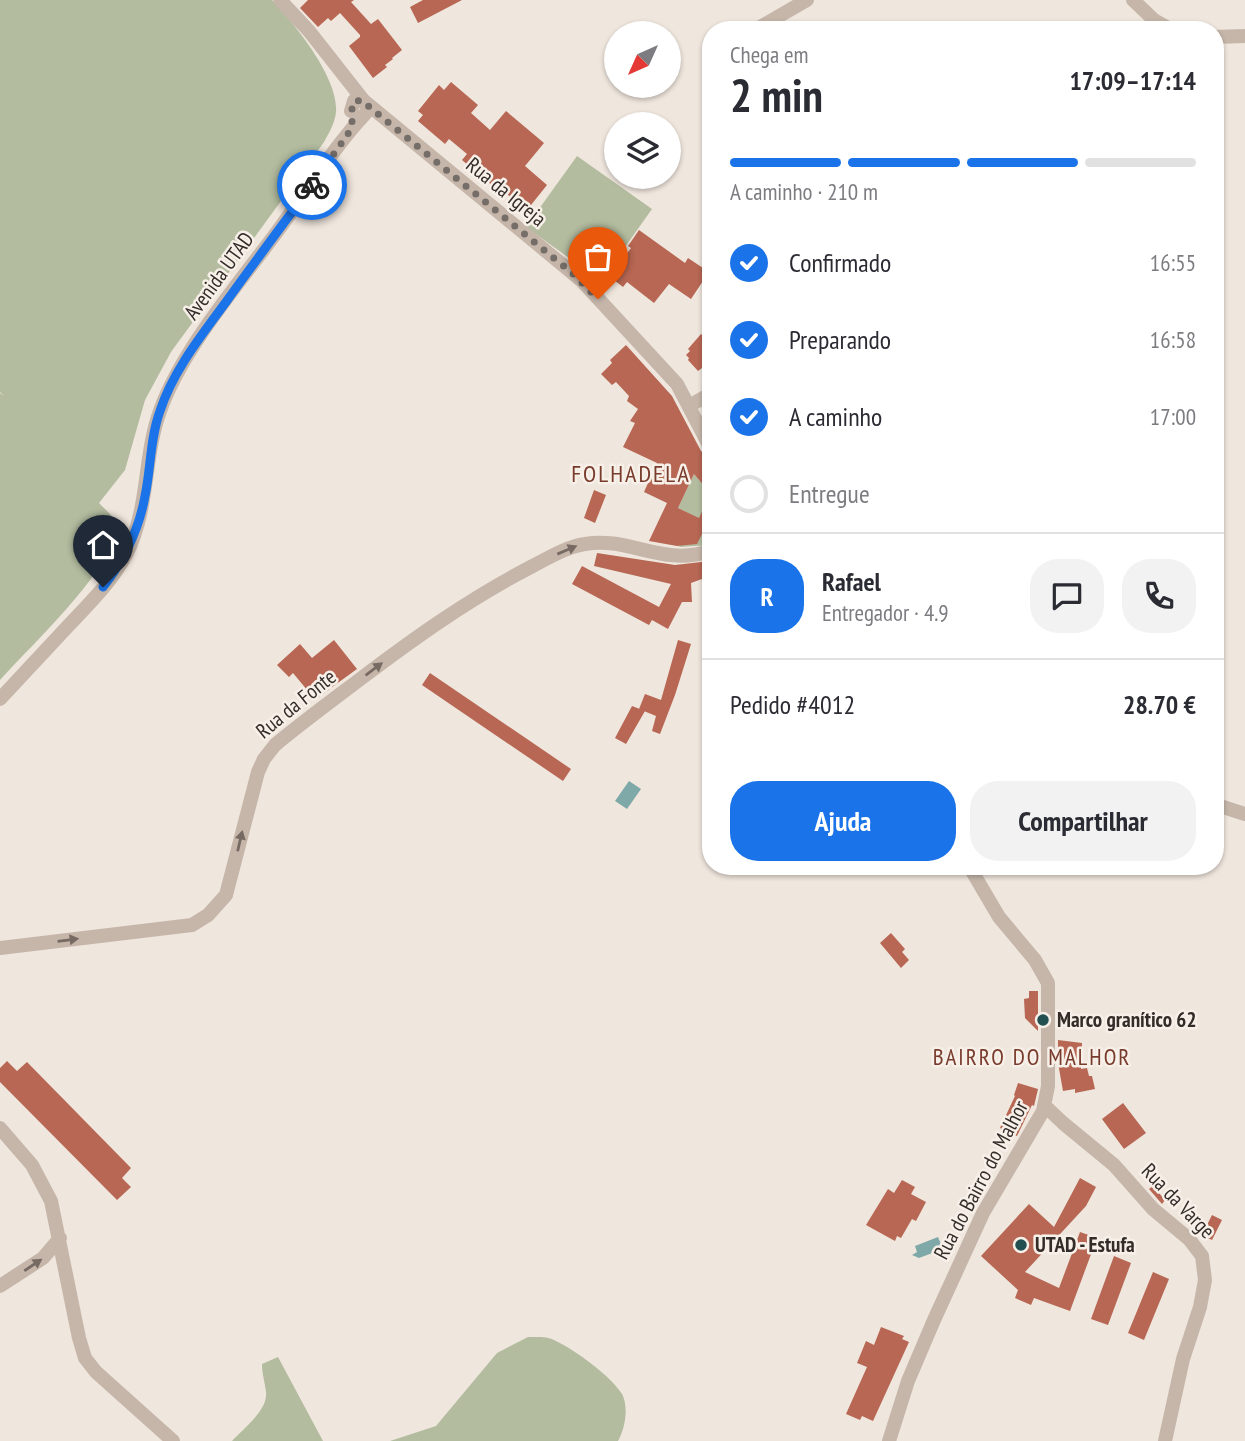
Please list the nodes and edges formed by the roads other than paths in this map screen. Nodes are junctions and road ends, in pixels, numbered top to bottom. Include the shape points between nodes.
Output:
1 (280, 0) edge
2 (807, 0) edge
3 (1133, 0) edge
4 (771, 21) edge
5 (1156, 21) edge
6 (1245, 36) edge
7 (1224, 37) edge
8 (361, 108) junction
9 (702, 399) edge
10 (689, 406) junction
11 (702, 431) edge
12 (702, 554) edge
13 (0, 699) edge
14 (1224, 807) edge
15 (1245, 814) edge
16 (975, 875) edge
17 (0, 948) edge
18 (1044, 1105) junction
19 (0, 1128) edge
20 (60, 1238) junction
21 (0, 1286) edge
22 (173, 1441) edge
23 (889, 1441) edge
24 (1165, 1441) edge

1 - 8 street via 331,60
2 - 4 street
3 - 5 street
6 - 7 street
8 - 10 street, Rua da Igreja via 385,121 576,276 673,379
8 - 13 street, Avenida UTAD via 348,134 198,341 169,390 155,432 140,519 126,555 89,605
9 - 10 street
10 - 11 street, Rua da Igreja
17 -> 12 street, Rua da Fonte via 197,923 226,895 247,810 264,759 275,745 436,622 484,591 582,544 604,543 667,556
14 - 15 street
16 - 18 street, Rua do Bairro do Malhor via 999,918 1048,983
18 - 23 street, Rua do Bairro do Malhor via 983,1213 908,1381
18 - 24 street, Rua da Varge via 1114,1165 1202,1256 1206,1274
19 - 20 street via 45,1186
21 -> 20 street via 43,1258
20 - 22 street via 85,1358

